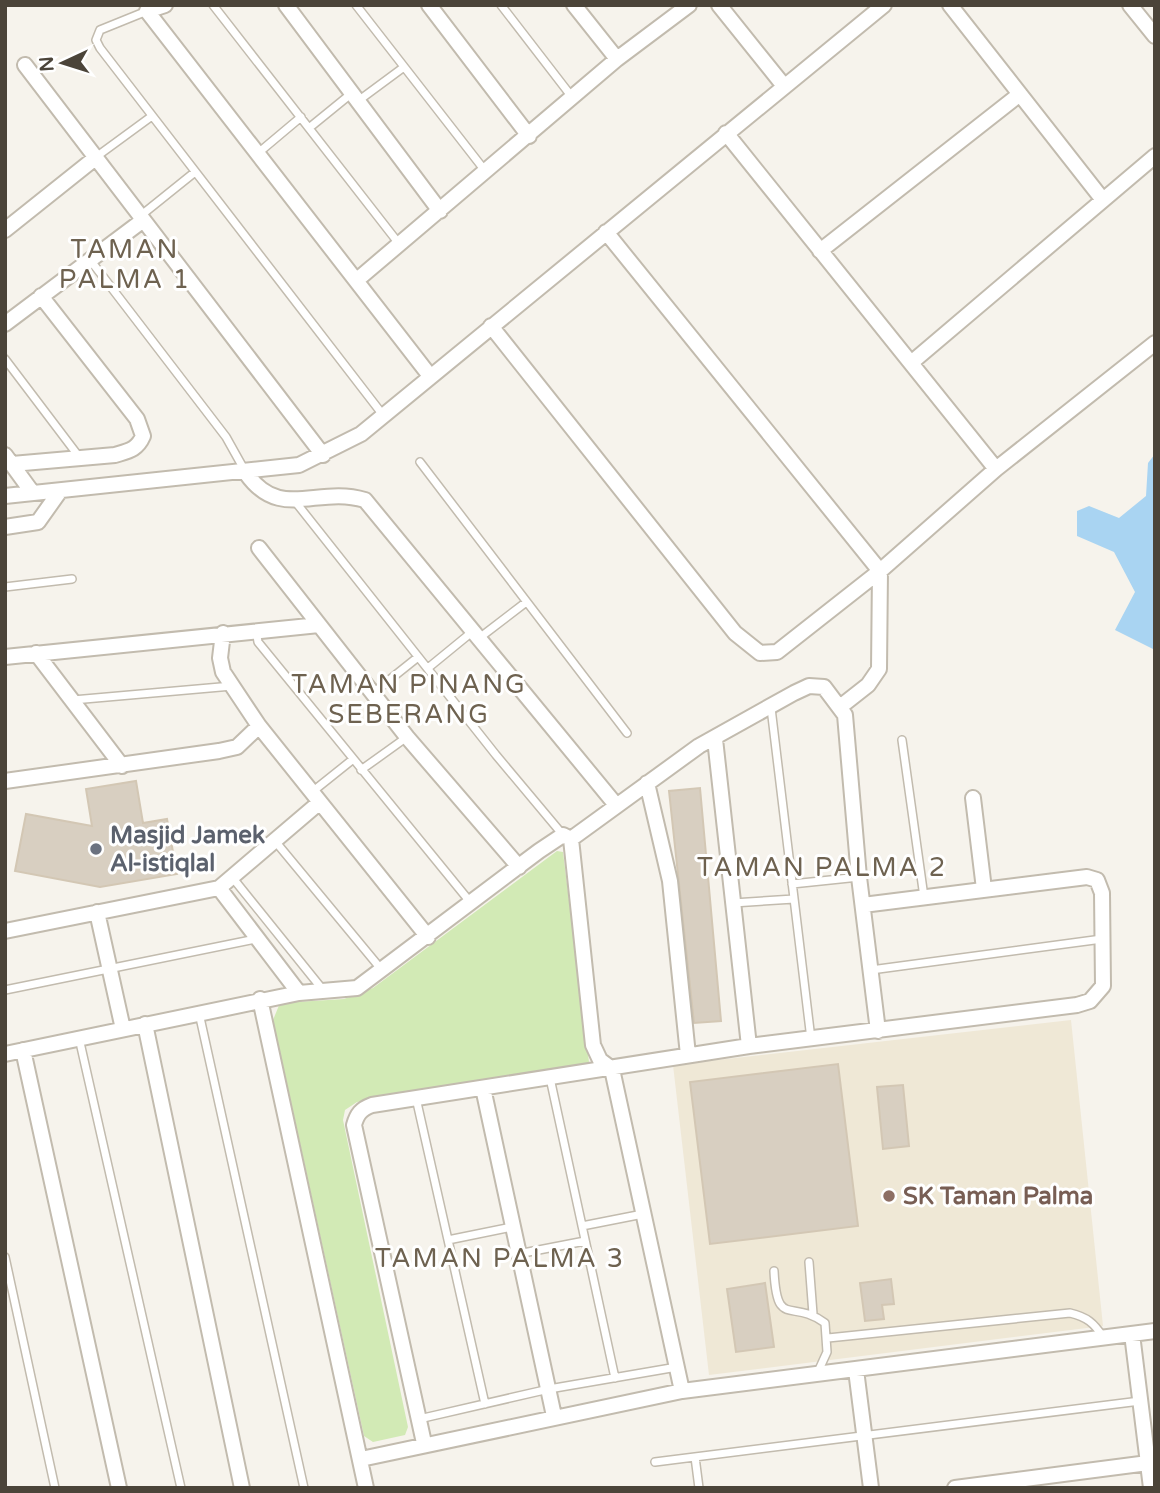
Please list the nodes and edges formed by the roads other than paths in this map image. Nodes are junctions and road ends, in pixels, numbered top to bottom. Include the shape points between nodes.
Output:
1 (165, 5) edge
2 (214, 5) edge
3 (286, 5) edge
4 (356, 5) edge
5 (429, 5) edge
6 (501, 5) edge
7 (574, 5) edge
8 (690, 5) edge
9 (719, 5) edge
10 (884, 5) edge
11 (950, 5) edge
12 (1130, 5) edge
13 (147, 11) junction
14 (1155, 36) edge
15 (617, 59) junction
16 (25, 65) dead end
17 (404, 67) junction
18 (784, 86) junction
19 (1020, 94) junction
20 (355, 97) junction
21 (573, 97) junction
22 (152, 116) junction
23 (301, 117) junction
24 (309, 128) junction
25 (726, 133) junction
26 (529, 136) junction
27 (257, 154) junction
28 (1155, 156) edge
29 (94, 159) junction
30 (195, 172) junction
31 (486, 172) junction
32 (1103, 200) junction
33 (440, 211) junction
34 (140, 219) junction
35 (5, 230) edge
36 (606, 232) junction
37 (400, 244) junction
38 (820, 251) junction
39 (90, 261) junction
40 (357, 280) junction
41 (41, 296) junction
42 (5, 324) edge
43 (491, 326) junction
44 (1155, 343) edge
45 (5, 359) edge
46 (911, 363) junction
47 (430, 376) junction
48 (383, 415) junction
49 (323, 455) junction
50 (80, 458) junction
51 (9, 460) edge
52 (420, 462) dead end
53 (996, 469) junction
54 (246, 473) junction
55 (60, 491) junction
56 (32, 492) junction
57 (5, 495) edge
58 (294, 499) junction
59 (5, 527) edge
60 (258, 548) dead end
61 (880, 571) junction
62 (72, 579) dead end
63 (5, 587) edge
64 (525, 603) junction
65 (319, 625) junction
66 (256, 630) junction
67 (223, 633) junction
68 (474, 636) junction
69 (36, 653) junction
70 (5, 657) edge
71 (418, 657) junction
72 (428, 668) junction
73 (232, 686) junction
74 (373, 693) junction
75 (72, 700) junction
76 (840, 707) junction
77 (771, 708) junction
78 (260, 726) junction
79 (627, 733) dead end
80 (407, 737) junction
81 (715, 739) junction
82 (902, 740) dead end
83 (352, 760) junction
84 (122, 766) junction
85 (360, 770) junction
86 (5, 781) edge
87 (648, 783) junction
88 (316, 797) junction
89 (973, 797) dead end
90 (616, 805) junction
91 (567, 837) junction
92 (274, 839) junction
93 (519, 867) junction
94 (231, 876) junction
95 (859, 877) junction
96 (792, 884) junction
97 (219, 888) junction
98 (984, 889) junction
99 (924, 898) junction
100 (794, 899) junction
101 (471, 903) junction
102 (732, 903) junction
103 (863, 905) junction
104 (97, 912) junction
105 (6, 929) edge
106 (428, 937) junction
107 (256, 939) junction
108 (1102, 939) junction
109 (110, 968) junction
110 (382, 970) junction
111 (870, 970) junction
112 (5, 990) edge
113 (299, 993) junction
114 (326, 993) junction
115 (260, 999) junction
116 (199, 1013) junction
117 (145, 1024) junction
118 (123, 1029) junction
119 (878, 1031) junction
120 (79, 1038) junction
121 (811, 1039) junction
122 (749, 1046) junction
123 (23, 1050) junction
124 (5, 1054) edge
125 (688, 1055) junction
126 (612, 1069) junction
127 (550, 1078) junction
128 (482, 1088) junction
129 (416, 1098) junction
130 (643, 1214) junction
131 (582, 1226) junction
132 (512, 1227) junction
133 (448, 1240) junction
134 (585, 1241) junction
135 (518, 1254) junction
136 (5, 1257) edge
137 (808, 1262) dead end
138 (774, 1271) dead end
139 (813, 1314) junction
140 (1155, 1331) edge
141 (1132, 1334) junction
142 (828, 1338) junction
143 (1103, 1338) junction
144 (677, 1367) junction
145 (856, 1370) junction
146 (817, 1375) junction
147 (615, 1378) junction
148 (549, 1390) junction
149 (682, 1391) junction
150 (1140, 1401) junction
151 (485, 1404) junction
152 (554, 1416) junction
153 (419, 1419) junction
154 (865, 1438) junction
155 (424, 1443) junction
156 (695, 1457) junction
157 (361, 1458) junction
158 (655, 1462) dead end
159 (1148, 1463) junction
160 (55, 1488) edge
161 (119, 1488) edge
162 (181, 1488) edge
163 (242, 1488) edge
164 (304, 1488) edge
165 (366, 1488) edge
166 (699, 1488) edge
167 (871, 1488) edge
168 (955, 1488) edge
169 (1151, 1488) edge

1 - 13 street
2 - 23 lane
3 - 20 street
4 - 17 lane
5 - 26 street
6 - 21 lane
7 - 15 street
8 - 15 street
9 - 18 street
10 - 18 street
11 - 19 street
12 - 14 street
13 - 22 lane via 100,30 96,40
13 - 27 street
15 - 21 street
16 - 29 street
17 - 20 lane
17 - 31 lane
18 - 25 street
19 - 32 street
19 - 38 street
20 - 24 lane
20 - 33 street
21 - 26 street
22 - 29 lane
22 - 30 lane
23 - 24 lane
23 - 27 lane
24 - 37 lane
25 - 36 street
25 - 38 street
26 - 31 street
27 - 40 street
28 - 32 street
29 - 34 street
29 - 35 street
30 - 34 lane
30 - 48 lane
31 - 33 street
32 - 46 street
33 - 37 street
34 - 39 street
34 - 49 street
36 - 43 street
36 - 61 street
37 - 40 street
38 - 46 street
39 - 41 street
39 - 54 lane via 226,437
40 - 47 street
41 - 42 street
41 - 50 street via 142,429 139,445 131,451
43 - 47 street
43 - 61 street via 750,648 777,652
44 - 53 street
45 - 50 lane
46 - 53 street
47 - 48 street
48 - 49 street
49 - 54 street via 299,465
50 - 51 street
51 - 56 street
52 - 64 lane
53 - 61 street
54 - 55 street
54 - 58 street via 257,489 274,499
55 - 56 street
55 - 59 street via 38,522
56 - 57 street
58 - 68 street via 337,495 365,500
58 - 71 lane
60 - 65 street
61 - 76 street via 879,669 868,685
62 - 63 lane
64 - 68 lane
64 - 79 lane
65 - 66 street
65 - 74 street
66 - 67 street
66 - 83 lane via 258,642
67 - 69 street
67 - 73 street via 221,665
68 - 72 lane
68 - 90 street
69 - 70 street
69 - 75 street
71 - 72 lane
71 - 74 lane
72 - 91 lane
73 - 75 lane
73 - 78 street
74 - 80 street
75 - 84 street
76 - 77 street via 824,687 809,686
76 - 95 street via 845,715
77 - 81 street
77 - 96 lane
78 - 84 street via 237,747
78 - 88 street
80 - 85 lane
80 - 93 street
81 - 87 street
81 - 102 street
82 - 99 lane
83 - 85 lane
83 - 88 lane
84 - 86 street
85 - 101 lane
87 - 90 street
87 - 125 street via 670,881
88 - 92 street
88 - 106 street
89 - 98 street
90 - 91 street
91 - 93 street
91 - 126 street via 593,1045 600,1060
92 - 94 street
92 - 110 lane
93 - 101 street
94 - 97 street
94 - 114 lane
95 - 96 lane
95 - 103 street
96 - 100 lane
97 - 104 street
97 - 107 street
98 - 99 street
98 - 108 street via 1087,877 1097,880 1102,893
99 - 103 street
100 - 102 lane
100 - 121 lane
101 - 106 street
102 - 122 street
103 - 111 street
104 - 105 street
104 - 109 street
106 - 110 street
107 - 109 lane
107 - 113 street
108 - 111 lane
108 - 119 street via 1102,986 1090,1000
109 - 112 lane
109 - 118 street
110 - 114 street via 357,988
111 - 119 street
113 - 114 street
113 - 115 street
115 - 116 street
115 - 157 street
116 - 117 street
116 - 164 lane
117 - 118 street
117 - 163 street
118 - 120 street
119 - 121 street
120 - 123 street
120 - 162 lane
121 - 122 street
122 - 125 street
123 - 124 street
123 - 161 street
125 - 126 street
126 - 127 street
126 - 130 street
127 - 128 street
127 - 131 lane
128 - 129 street
128 - 132 street
129 - 133 lane
129 - 153 street via 363,1109 354,1125
130 - 131 lane
130 - 144 street
131 - 134 lane
132 - 133 lane
132 - 135 street
133 - 151 lane
134 - 135 lane
134 - 147 lane
135 - 148 street
136 - 160 lane
137 - 139 lane
138 - 139 lane via 780,1307 789,1313
139 - 142 lane via 825,1323
140 - 141 street
141 - 143 street
141 - 150 street
142 - 143 lane via 1070,1313 1096,1325
142 - 146 lane
143 - 145 street
144 - 147 lane
144 - 149 street
145 - 146 street
145 - 154 street
146 - 149 street
147 - 148 lane
148 - 151 lane
148 - 152 street
149 - 152 street
150 - 154 lane
150 - 159 street
151 - 153 lane
152 - 155 street
153 - 155 street
154 - 156 lane
154 - 167 street
155 - 157 street
156 - 158 lane
156 - 166 lane
157 - 165 street
159 - 168 street
159 - 169 street

